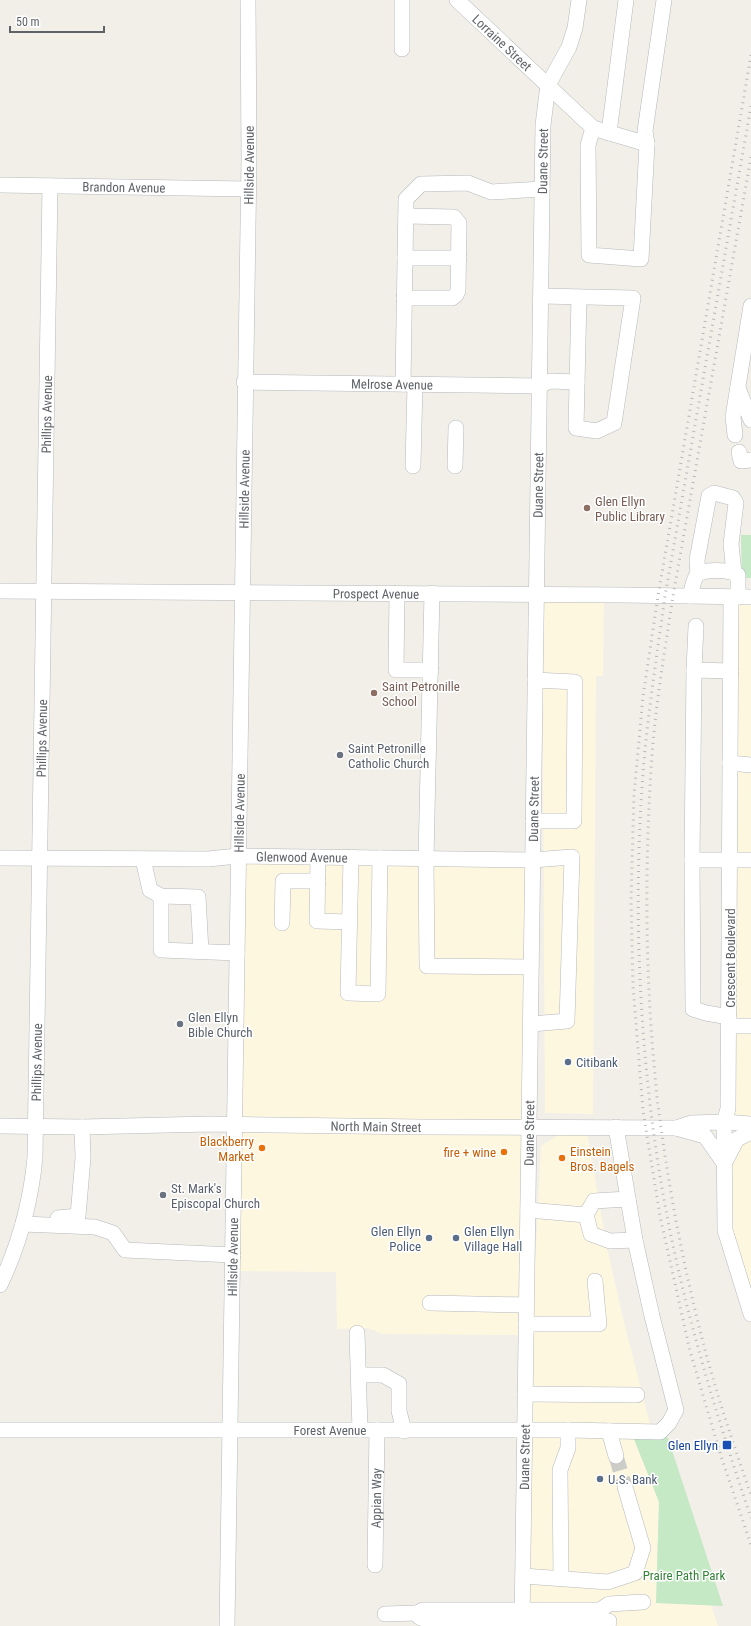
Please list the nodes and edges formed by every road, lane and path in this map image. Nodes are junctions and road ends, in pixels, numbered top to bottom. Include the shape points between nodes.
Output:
1 (248, 0) edge
2 (402, 0) edge
3 (457, 0) edge
4 (579, 0) edge
5 (626, 0) edge
6 (664, 0) edge
7 (402, 49) dead end
8 (548, 85) junction
9 (593, 128) junction
10 (609, 133) junction
11 (647, 144) junction
12 (0, 185) edge
13 (50, 186) junction
14 (247, 189) junction
15 (542, 189) junction
16 (406, 216) junction
17 (405, 258) junction
18 (458, 258) junction
19 (541, 296) junction
20 (579, 297) junction
21 (404, 298) junction
22 (751, 306) edge
23 (244, 382) junction
24 (577, 382) junction
25 (409, 384) junction
26 (539, 386) junction
27 (738, 388) junction
28 (751, 420) edge
29 (456, 428) dead end
30 (735, 435) dead end
31 (739, 452) dead end
32 (751, 460) edge
33 (413, 466) dead end
34 (455, 466) dead end
35 (734, 573) junction
36 (698, 574) junction
37 (0, 591) edge
38 (44, 591) junction
39 (242, 592) junction
40 (396, 593) junction
41 (432, 593) junction
42 (536, 594) junction
43 (690, 596) junction
44 (740, 597) edge
45 (696, 626) dead end
46 (431, 670) junction
47 (694, 670) junction
48 (731, 670) junction
49 (535, 680) junction
50 (730, 763) junction
51 (751, 765) edge
52 (533, 821) junction
53 (238, 856) junction
54 (318, 857) junction
55 (351, 857) junction
56 (0, 858) edge
57 (40, 858) junction
58 (380, 858) junction
59 (426, 858) junction
60 (143, 859) junction
61 (730, 859) junction
62 (533, 860) junction
63 (692, 860) junction
64 (751, 860) edge
65 (318, 881) junction
66 (161, 896) junction
67 (349, 922) junction
68 (282, 923) dead end
69 (201, 951) junction
70 (237, 953) junction
71 (531, 967) junction
72 (729, 1022) junction
73 (531, 1024) junction
74 (751, 1026) edge
75 (724, 1122) junction
76 (235, 1124) junction
77 (751, 1124) edge
78 (0, 1126) edge
79 (530, 1126) junction
80 (36, 1127) junction
81 (82, 1127) junction
82 (616, 1127) junction
83 (676, 1128) junction
84 (751, 1132) edge
85 (724, 1163) junction
86 (628, 1199) junction
87 (528, 1210) junction
88 (586, 1215) junction
89 (24, 1220) junction
90 (635, 1240) junction
91 (233, 1255) junction
92 (595, 1281) dead end
93 (0, 1285) edge
94 (430, 1303) dead end
95 (526, 1305) junction
96 (751, 1314) edge
97 (526, 1324) junction
98 (357, 1333) dead end
99 (359, 1375) junction
100 (525, 1394) junction
101 (637, 1395) dead end
102 (0, 1430) edge
103 (230, 1430) junction
104 (360, 1430) junction
105 (377, 1430) junction
106 (404, 1430) junction
107 (524, 1430) junction
108 (568, 1430) junction
109 (609, 1430) junction
110 (616, 1456) tunnel mouth
111 (625, 1488) tunnel mouth
112 (375, 1565) dead end
113 (523, 1576) junction
114 (561, 1578) junction
115 (643, 1602) dead end
116 (385, 1614) dead end
117 (523, 1619) edge
118 (227, 1626) edge
119 (608, 1626) edge

1 - 14 street, Hillside Avenue
2 - 7 street
3 - 8 street, Lorraine Street
4 - 8 street, Duane Street via 569,47
5 - 10 street
6 - 11 street via 645,131
8 - 9 street, Lorraine Street
8 - 15 street, Duane Street via 543,125
9 - 10 street
9 - 11 street via 588,145 590,255 641,259
10 - 11 street
12 - 13 street, Brandon Avenue
13 - 14 street, Brandon Avenue
13 - 38 street, Phillips Avenue
14 - 23 street, Hillside Avenue
15 - 16 street via 492,192 468,183 422,184 406,198
15 - 19 street, Duane Street
16 - 17 street
16 - 18 street via 457,219
17 - 18 street
17 - 21 street
18 - 21 street via 458,291 452,298
19 - 20 street
19 - 26 street, Duane Street
20 - 24 street
20 - 24 street via 633,298 614,423 597,431 576,428
21 - 25 street
22 - 27 street
23 - 25 street, Melrose Avenue
23 - 39 street, Hillside Avenue
24 - 26 street, Melrose Avenue via 550,381
25 - 26 street, Melrose Avenue
25 - 33 street
26 - 42 street, Duane Street
27 - 28 street
27 - 30 street via 733,417
29 - 34 street
31 - 32 street via 741,461
35 - 36 street via 703,571
35 - 36 street via 731,544 736,503 733,498 714,493 710,496 697,560
35 - 44 street, Crescent Boulevard via 738,575
36 - 43 street
37 - 38 street, Prospect Avenue
38 - 39 street, Prospect Avenue
38 - 57 street, Phillips Avenue
39 - 40 street, Prospect Avenue
39 - 53 street, Hillside Avenue
40 - 41 street, Prospect Avenue
40 - 46 street via 396,670
41 - 42 street, Prospect Avenue
41 - 46 street
42 - 43 street, Prospect Avenue
42 - 49 street, Duane Street
43 - 44 street, Prospect Avenue
44 - 48 street, Crescent Boulevard
45 - 47 street
46 - 59 street
47 - 48 street
47 - 63 street
48 - 50 street, Crescent Boulevard
49 - 52 street, Duane Street
49 - 52 street via 575,682 574,821
50 - 51 street
50 - 61 street, Crescent Boulevard
52 - 62 street, Duane Street
53 - 54 street, Glenwood Avenue
53 - 60 street, Glenwood Avenue via 208,859
53 - 70 street, Hillside Avenue
54 - 55 street, Glenwood Avenue
54 - 65 street
55 - 58 street, Glenwood Avenue
55 - 67 street
56 - 57 street, Glenwood Avenue
57 - 60 street, Glenwood Avenue
57 - 80 street, Phillips Avenue
58 - 59 street, Glenwood Avenue
58 - 67 street via 378,994 348,993
59 - 62 street, Glenwood Avenue
59 - 71 street via 427,966
60 - 66 street via 150,890
61 - 63 street
61 - 64 street
61 - 72 street, Crescent Boulevard
62 - 71 street, Duane Street
62 - 73 street, Glenwood Avenue via 572,857 567,1021
63 - 72 street via 693,1009
65 - 67 street via 317,921
65 - 68 street via 283,881
66 - 69 street via 198,897
66 - 69 street via 161,950
69 - 70 street
70 - 76 street, Hillside Avenue
71 - 73 street, Duane Street
72 - 74 street
72 - 75 street, Crescent Boulevard via 728,1109
73 - 79 street, Duane Street
75 - 77 street, North Main Street
75 - 83 street, North Main Street via 691,1123
75 - 85 street, Crescent Boulevard
76 - 79 street, North Main Street via 423,1128
76 - 81 street, North Main Street
76 - 91 street, Hillside Avenue
78 - 80 street, North Main Street
79 - 82 street, North Main Street
79 - 87 street, Duane Street
80 - 81 street, North Main Street
80 - 89 street, Phillips Avenue via 33,1181
81 - 89 street via 83,1158 78,1216
82 - 83 street, North Main Street
82 - 86 street
83 - 85 street via 705,1136
84 - 85 street via 737,1139
85 - 96 street, Crescent Boulevard via 725,1230
86 - 88 street via 594,1201
86 - 90 street
87 - 88 street
87 - 95 street, Duane Street
88 - 90 street via 591,1234 610,1241
89 - 91 street via 95,1227 114,1233 125,1250
89 - 93 street, Phillips Avenue
90 - 109 street, Forest Avenue via 658,1344 676,1410 660,1432
91 - 103 street, Hillside Avenue
92 - 97 street via 599,1324
94 - 95 street
95 - 97 street, Duane Street
97 - 100 street, Duane Street
98 - 99 street
99 - 104 street
99 - 106 street via 383,1375 399,1384 399,1411
100 - 101 street
100 - 107 street, Duane Street
102 - 103 street, Forest Avenue
103 - 104 street, Forest Avenue
103 - 118 street, Hillside Avenue
104 - 105 street, Forest Avenue
105 - 106 street, Forest Avenue
105 - 112 street, Appian Way
106 - 107 street, Forest Avenue
107 - 108 street, Forest Avenue
107 - 113 street, Duane Street
108 - 109 street, Forest Avenue
108 - 114 street via 568,1448 560,1470
109 - 110 street
111 - 114 street via 643,1548 635,1572 608,1582
113 - 114 street
113 - 117 street, Duane Street
115 - 117 street via 609,1604 600,1610
116 - 117 street via 417,1614 422,1610
117 - 119 street via 609,1621

